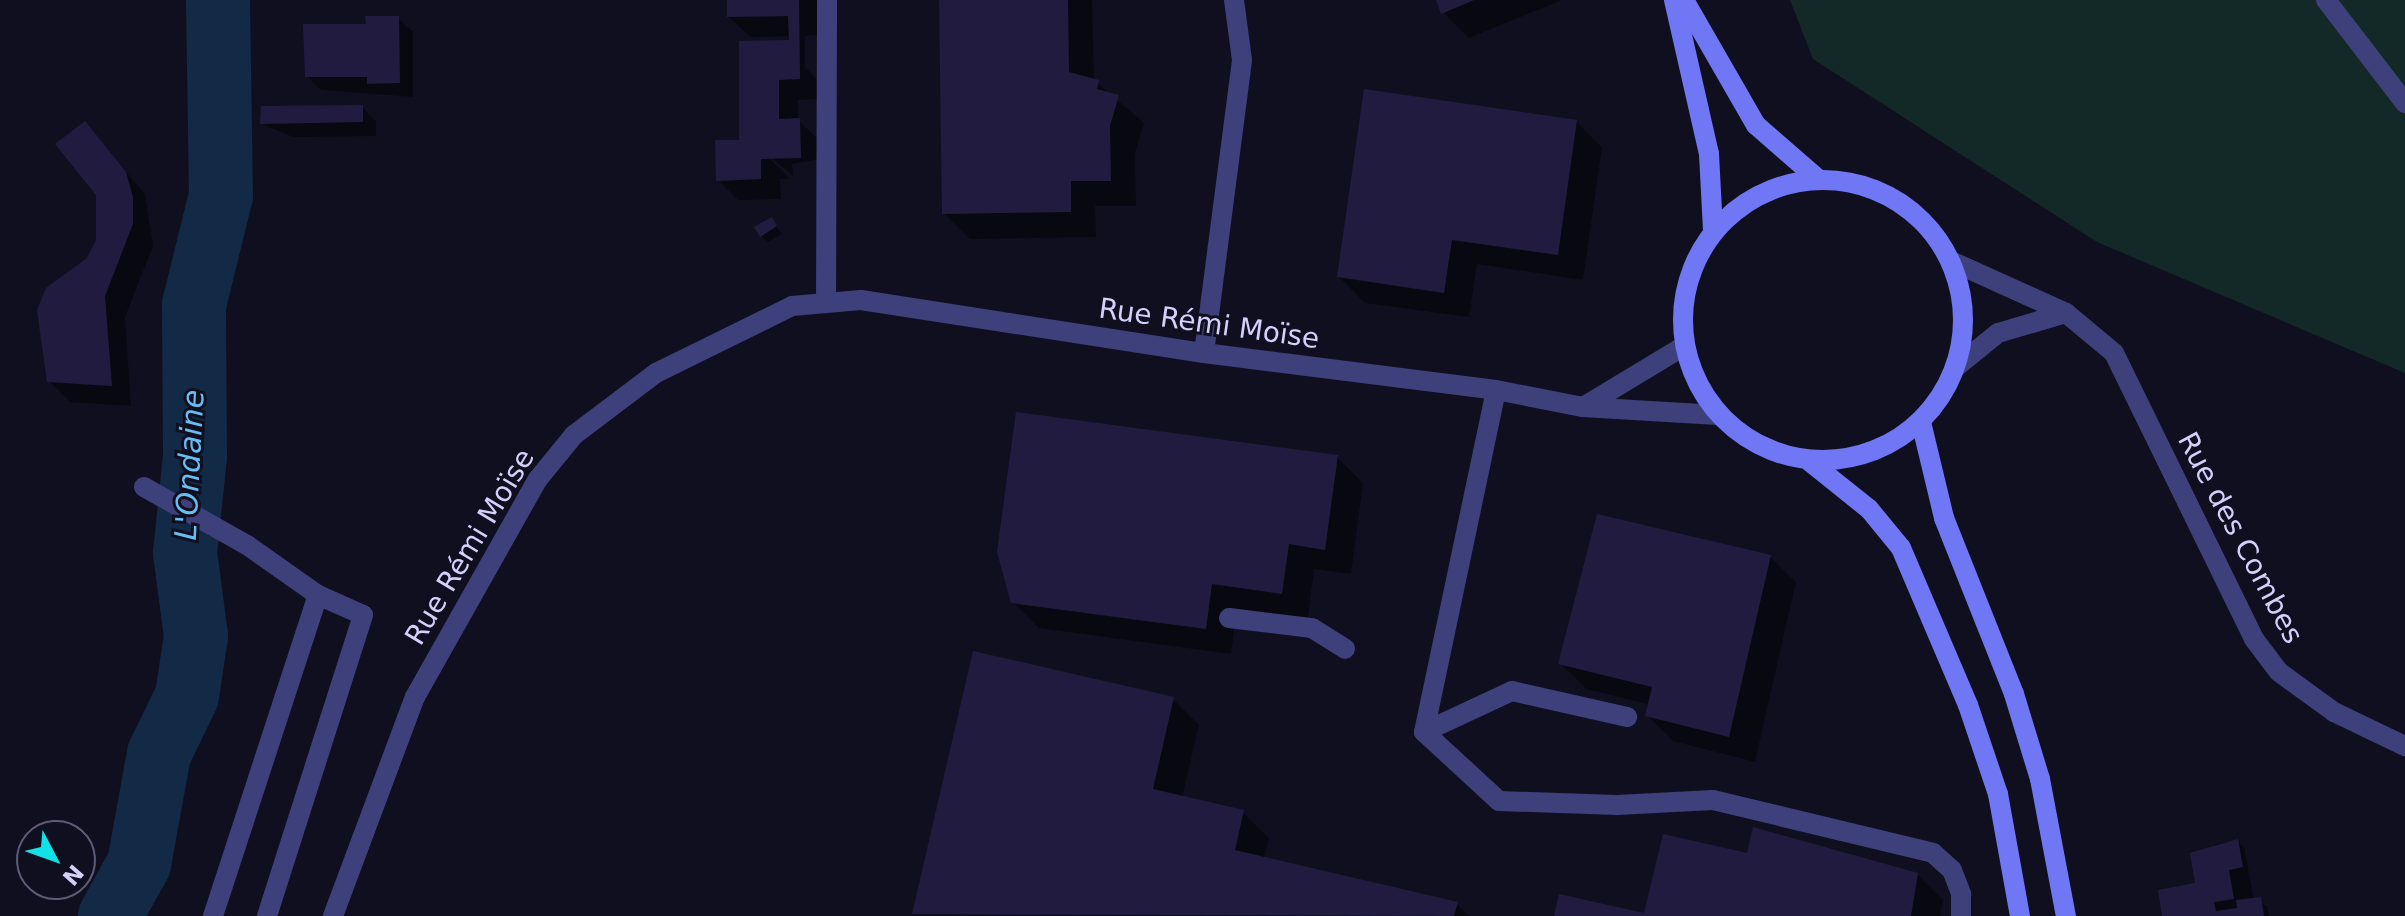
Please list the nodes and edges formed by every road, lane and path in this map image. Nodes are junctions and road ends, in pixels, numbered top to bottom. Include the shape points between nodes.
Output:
1 (827, 0) edge
2 (1234, 0) edge
3 (1674, 0) edge
4 (1684, 0) edge
5 (2326, 0) edge
6 (2405, 103) edge
7 (1818, 179) junction
8 (1713, 231) junction
9 (1951, 261) junction
10 (826, 302) junction
11 (2066, 313) junction
12 (1684, 346) junction
13 (1204, 353) junction
14 (1956, 367) junction
15 (1496, 390) junction
16 (1583, 407) junction
17 (1718, 415) junction
18 (1921, 422) junction
19 (1809, 461) junction
20 (144, 487) dead end
21 (318, 595) junction
22 (1229, 618) dead end
23 (1345, 649) dead end
24 (1627, 717) dead end
25 (1424, 732) junction
26 (2405, 746) edge
27 (213, 916) edge
28 (267, 916) edge
29 (333, 916) edge
30 (1961, 916) edge
31 (2020, 916) edge
32 (2066, 916) edge

1 - 10 street
2 - 13 street via 1242,60
3 - 8 main road via 1709,154
4 - 7 main road via 1756,125
5 - 6 street
7 - 8 main road via 1779,187 1743,204
7 - 9 main road via 1859,184 1897,200 1929,227
8 - 12 main road via 1692,266 1683,306
9 - 11 street, Rue des Combes
9 - 14 main road via 1962,296 1964,332
10 - 13 street, Rue Rémi Moïse via 861,300
10 - 29 street, Rue Rémi Moïse via 792,306 656,373 574,435 538,479 415,697
11 - 14 street via 1998,333
11 - 26 street, Rue des Combes via 2114,353 2254,639 2279,672 2360,727
12 - 16 street
12 - 17 main road via 1696,383
13 - 15 street, Rue Rémi Moïse
14 - 18 main road
15 - 16 street, Rue Rémi Moïse
15 - 25 street
16 - 17 street, Rue Rémi Moïse
17 - 19 main road via 1744,438 1775,454
18 - 19 main road via 1850,459
18 - 32 main road via 1944,518 2014,694 2040,779
19 - 31 main road via 1869,509 1901,548 1968,705 1998,794
20 - 21 street via 247,545
21 - 27 street
21 - 28 street via 363,615
22 - 23 street via 1312,628
24 - 25 street via 1512,691
25 - 30 street via 1499,801 1617,805 1713,800 1933,853 1952,870 1961,894

